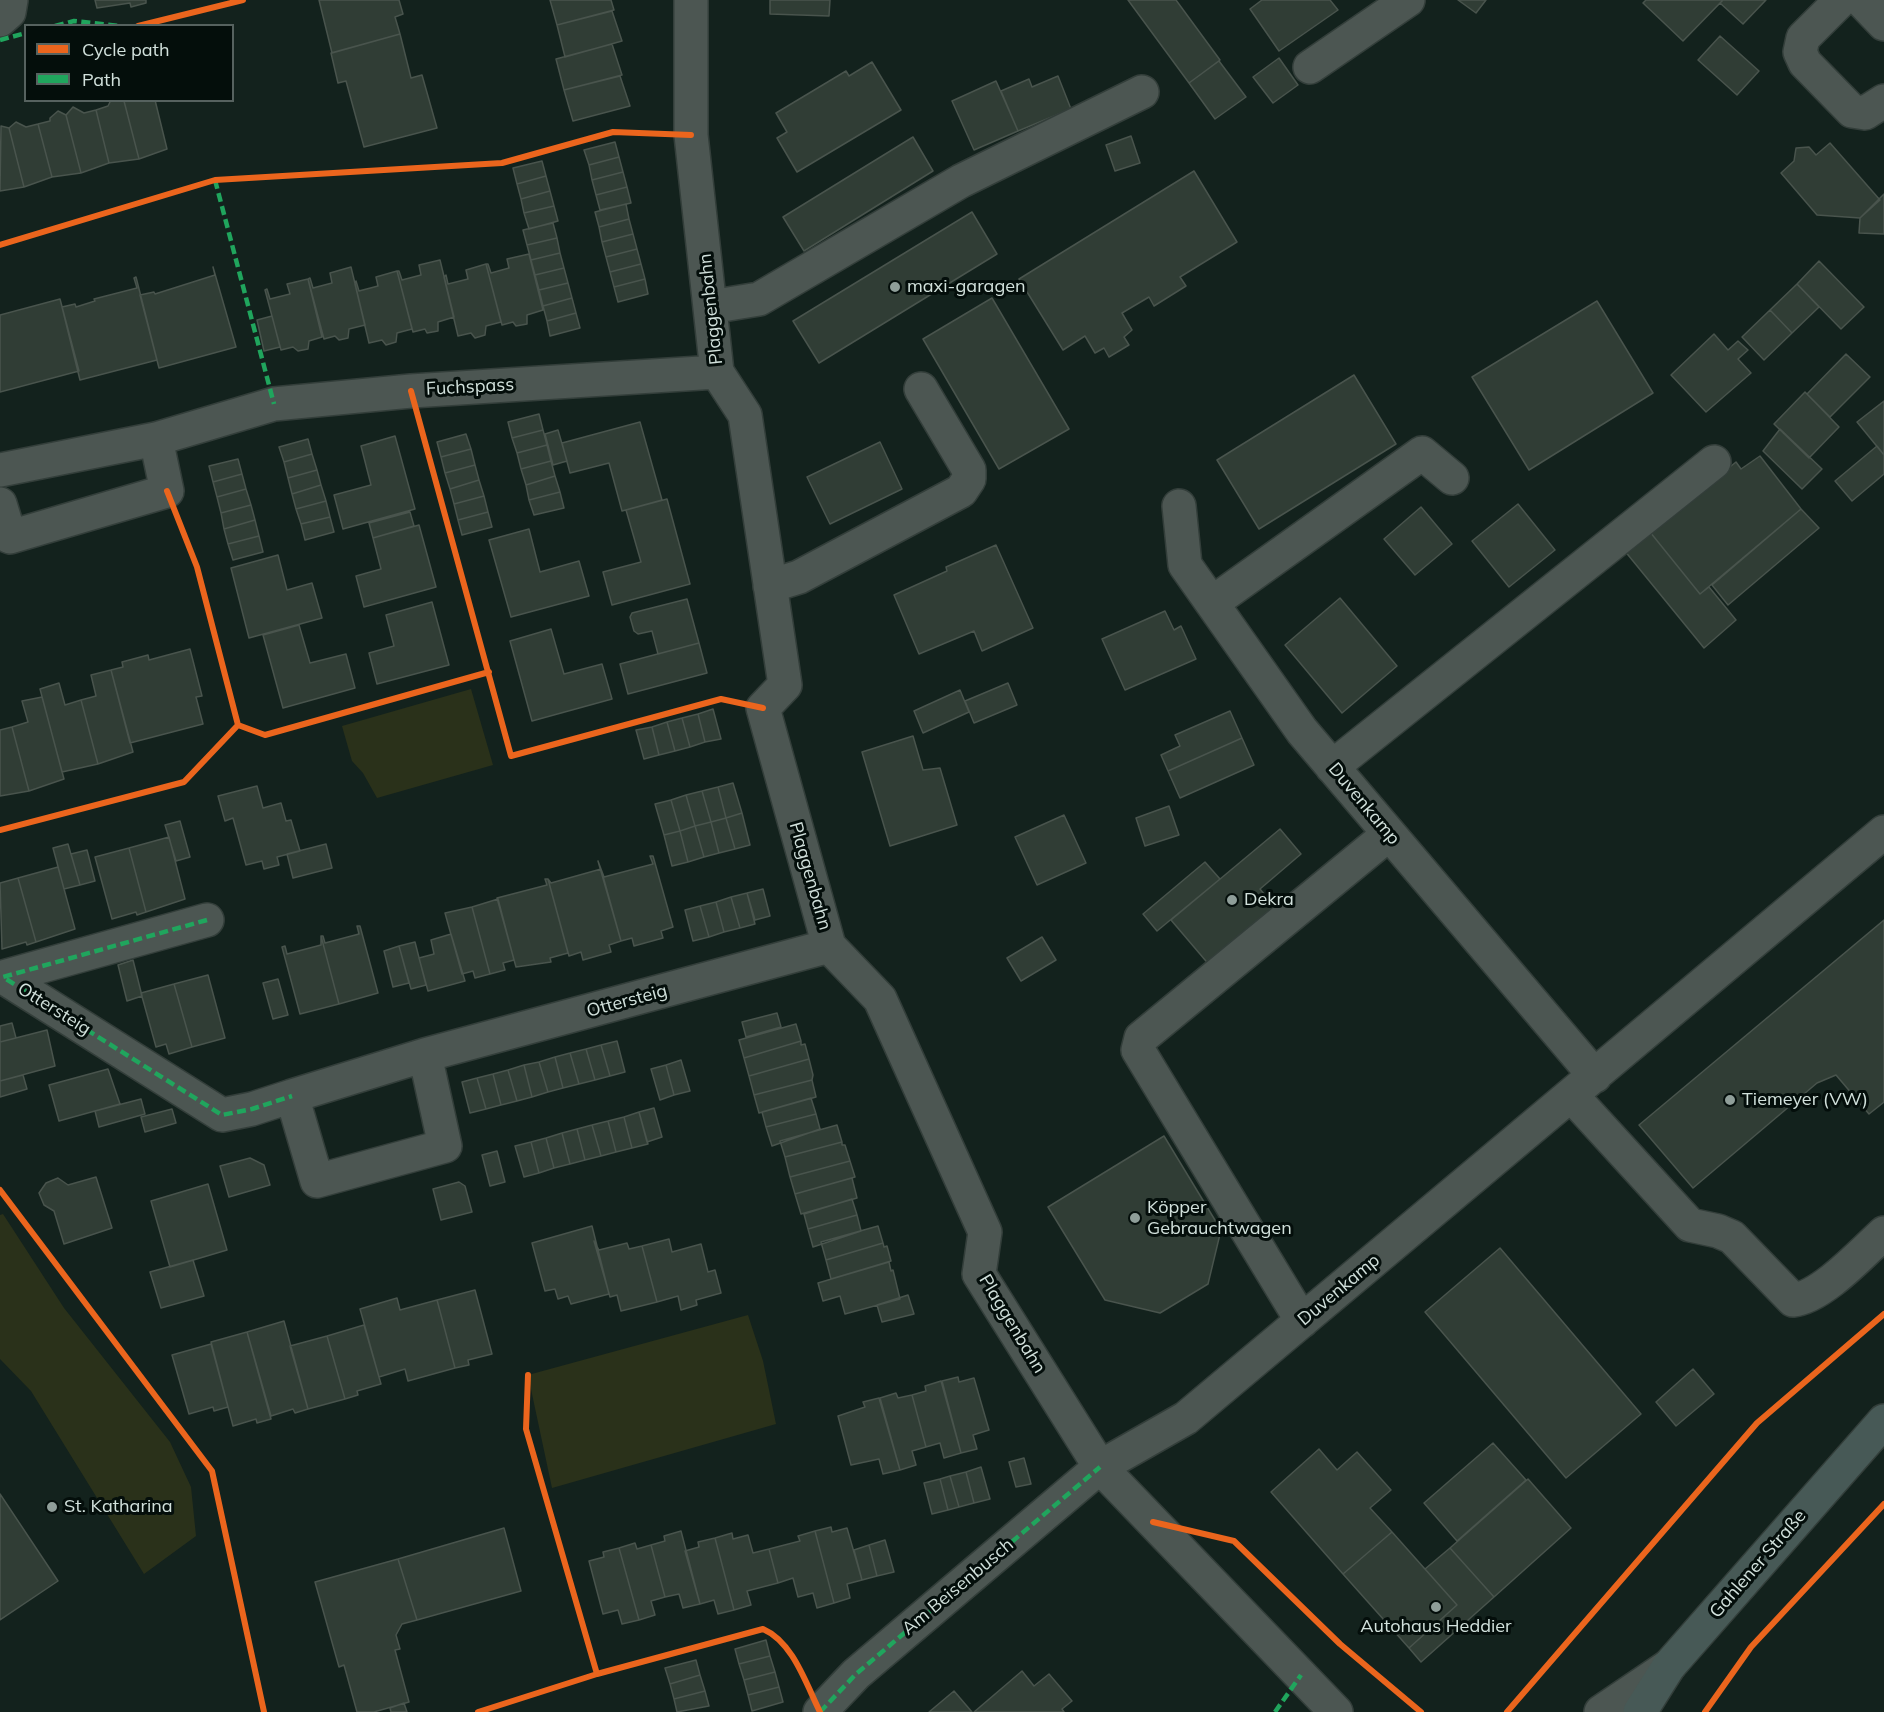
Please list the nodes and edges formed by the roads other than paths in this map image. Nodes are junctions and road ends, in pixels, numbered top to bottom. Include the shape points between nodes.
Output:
1 (11, 0) edge
2 (691, 0) edge
3 (1408, 0) edge
4 (1840, 0) edge
5 (1861, 0) edge
6 (0, 20) edge
7 (1884, 24) edge
8 (1310, 67) dead end
9 (1142, 92) dead end
10 (1884, 101) edge
11 (710, 307) junction
12 (717, 372) junction
13 (921, 389) dead end
14 (156, 439) junction
15 (1714, 462) dead end
16 (0, 470) edge
17 (1452, 478) dead end
18 (0, 504) edge
19 (1179, 506) dead end
20 (770, 586) junction
21 (1212, 603) junction
22 (1332, 767) junction
23 (1884, 832) edge
24 (1389, 834) junction
25 (207, 920) dead end
26 (829, 946) junction
27 (425, 1055) junction
28 (1584, 1086) junction
29 (292, 1096) junction
30 (1884, 1233) edge
31 (1302, 1321) junction
32 (1884, 1421) edge
33 (1100, 1467) junction
34 (1669, 1666) junction
35 (820, 1712) edge
36 (1336, 1712) edge
37 (1601, 1712) edge
38 (1640, 1712) edge

1 - 6 street via 9,12
2 - 11 street, Plaggenbahn via 691,135
3 - 8 street
4 - 10 street via 1803,38 1800,52 1805,63 1852,111 1865,113
5 - 7 street
9 - 11 street via 961,181 759,299
11 - 12 street, Plaggenbahn
12 - 14 street, Fuchspass via 411,391 274,404
12 - 20 street, Plaggenbahn via 745,415
13 - 20 street via 969,470 969,479 961,491 799,577
14 - 16 street, Fuchspass
14 - 18 street via 167,491 10,537
15 - 22 street
17 - 21 street via 1422,453
19 - 21 street, Duvenkamp via 1185,565
20 - 26 street, Plaggenbahn via 785,685 763,708
21 - 22 street, Duvenkamp
22 - 24 street, Duvenkamp
23 - 28 street, Duvenkamp
24 - 28 street, Duvenkamp
24 - 31 street via 1141,1038 1138,1050
25 - 29 street, Ottersteig via 3,976 222,1115
26 - 27 street, Ottersteig
26 - 33 street, Plaggenbahn via 880,999 985,1232 979,1274
27 - 29 street, Ottersteig
27 - 29 street via 445,1146 317,1181
28 - 30 street via 1690,1225 1732,1237 1793,1300 1817,1291
28 - 31 street, Duvenkamp
31 - 33 street, Duvenkamp via 1186,1418
32 - 34 main road, Gahlener Straße
33 - 35 street, Am Beisenbusch via 856,1674
33 - 36 street, Plaggenbahn
34 - 37 street
34 - 38 main road, Gahlener Straße

